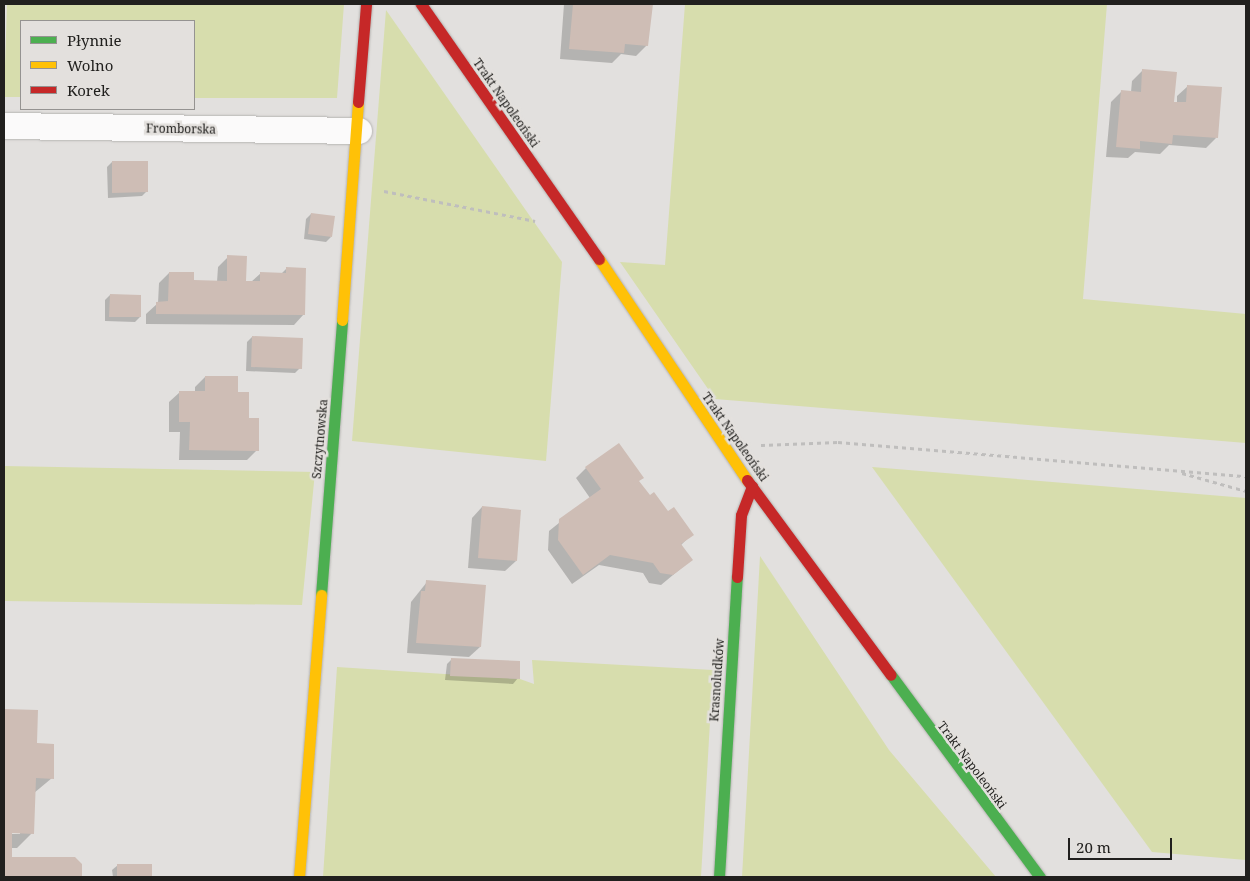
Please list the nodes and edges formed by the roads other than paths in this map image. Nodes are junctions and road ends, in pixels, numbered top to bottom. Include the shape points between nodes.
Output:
1 (366, 4) edge
2 (421, 4) edge
3 (4, 126) edge
4 (359, 132) junction
5 (752, 486) junction
6 (299, 877) edge
7 (719, 877) edge
8 (1040, 877) edge

1 - 4 street, Szczytnowska
2 - 5 street, Trakt Napoleoński
3 - 4 street, Fromborska
4 - 6 street, Szczytnowska
5 - 7 street, Krasnoludków via 741,515
5 - 8 street, Trakt Napoleoński

